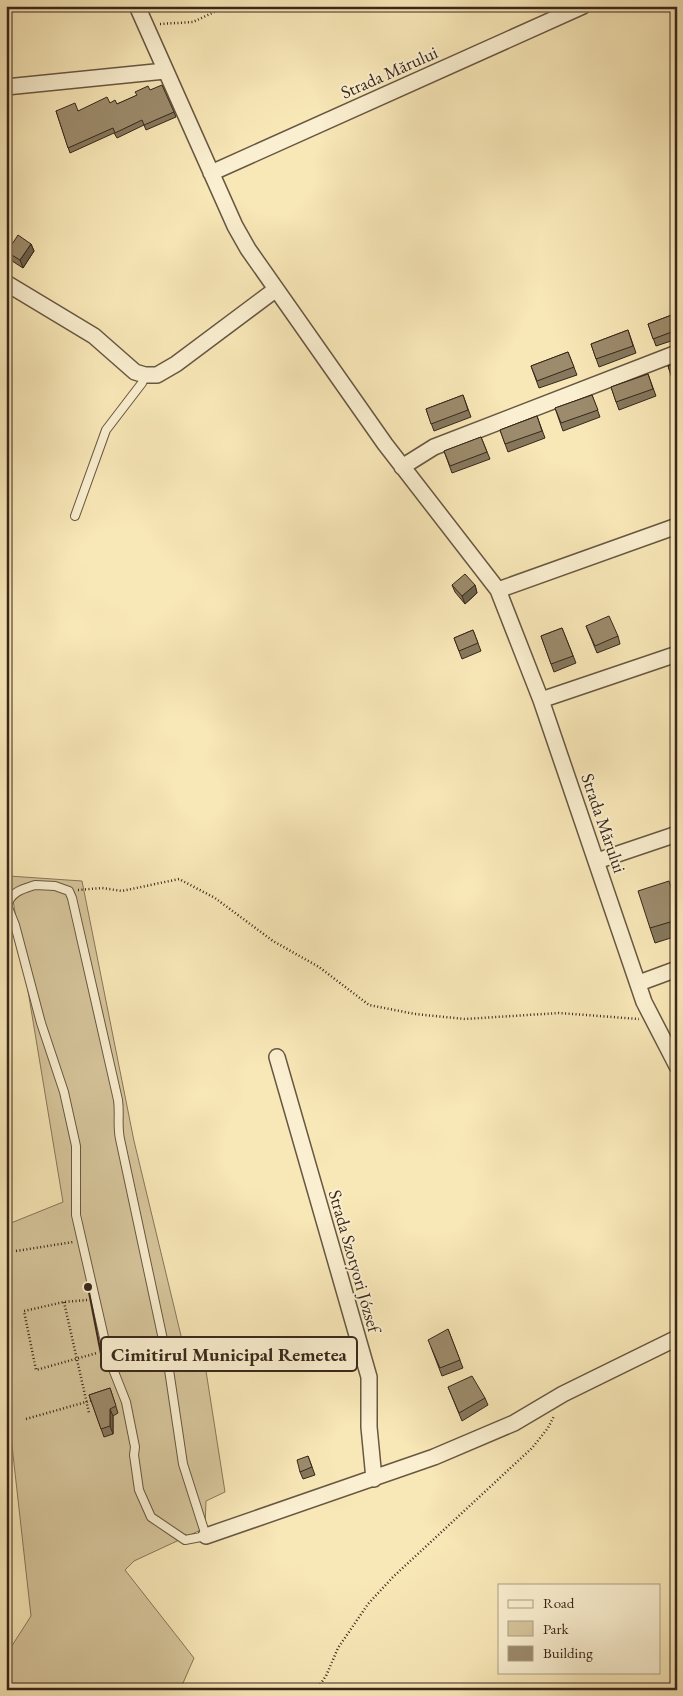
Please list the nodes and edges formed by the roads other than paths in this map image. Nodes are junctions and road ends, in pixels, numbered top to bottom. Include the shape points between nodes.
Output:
1 (137, 6) edge
2 (583, 6) edge
3 (165, 71) junction
4 (6, 87) edge
5 (211, 173) junction
6 (6, 282) edge
7 (275, 290) junction
8 (677, 354) edge
9 (145, 375) junction
10 (402, 467) junction
11 (74, 516) dead end
12 (677, 526) edge
13 (498, 590) junction
14 (677, 654) edge
15 (541, 700) junction
16 (677, 834) edge
17 (597, 861) junction
18 (677, 969) edge
19 (638, 983) junction
20 (277, 1057) dead end
21 (677, 1066) edge
22 (677, 1338) edge
23 (374, 1479) junction
24 (206, 1536) junction

1 - 3 street, Strada Mărului
2 - 5 street, Strada Mărului
3 - 4 street
3 - 5 street, Strada Mărului
5 - 7 street, Strada Mărului via 235,226
6 - 9 street via 94,336 136,372
7 - 9 street via 176,364 158,375
7 - 10 street, Strada Mărului
8 - 10 street via 434,447
9 - 11 lane via 106,430
10 - 13 street, Strada Mărului
12 - 13 street
13 - 15 street, Strada Mărului
14 - 15 street
15 - 17 street, Strada Mărului
16 - 17 street
17 - 19 street, Strada Mărului
18 - 19 street
19 - 21 street, Strada Mărului
20 - 23 street, Strada Szotyori József via 369,1377
22 - 23 street via 563,1394 514,1423
23 - 24 street
24 - 24 lane via 183,1464 168,1363 117,1124 118,1100 69,891 35,885 18,891 7,905 64,1092 78,1174 76,1215 109,1359 126,1402 139,1490 151,1517 185,1540

